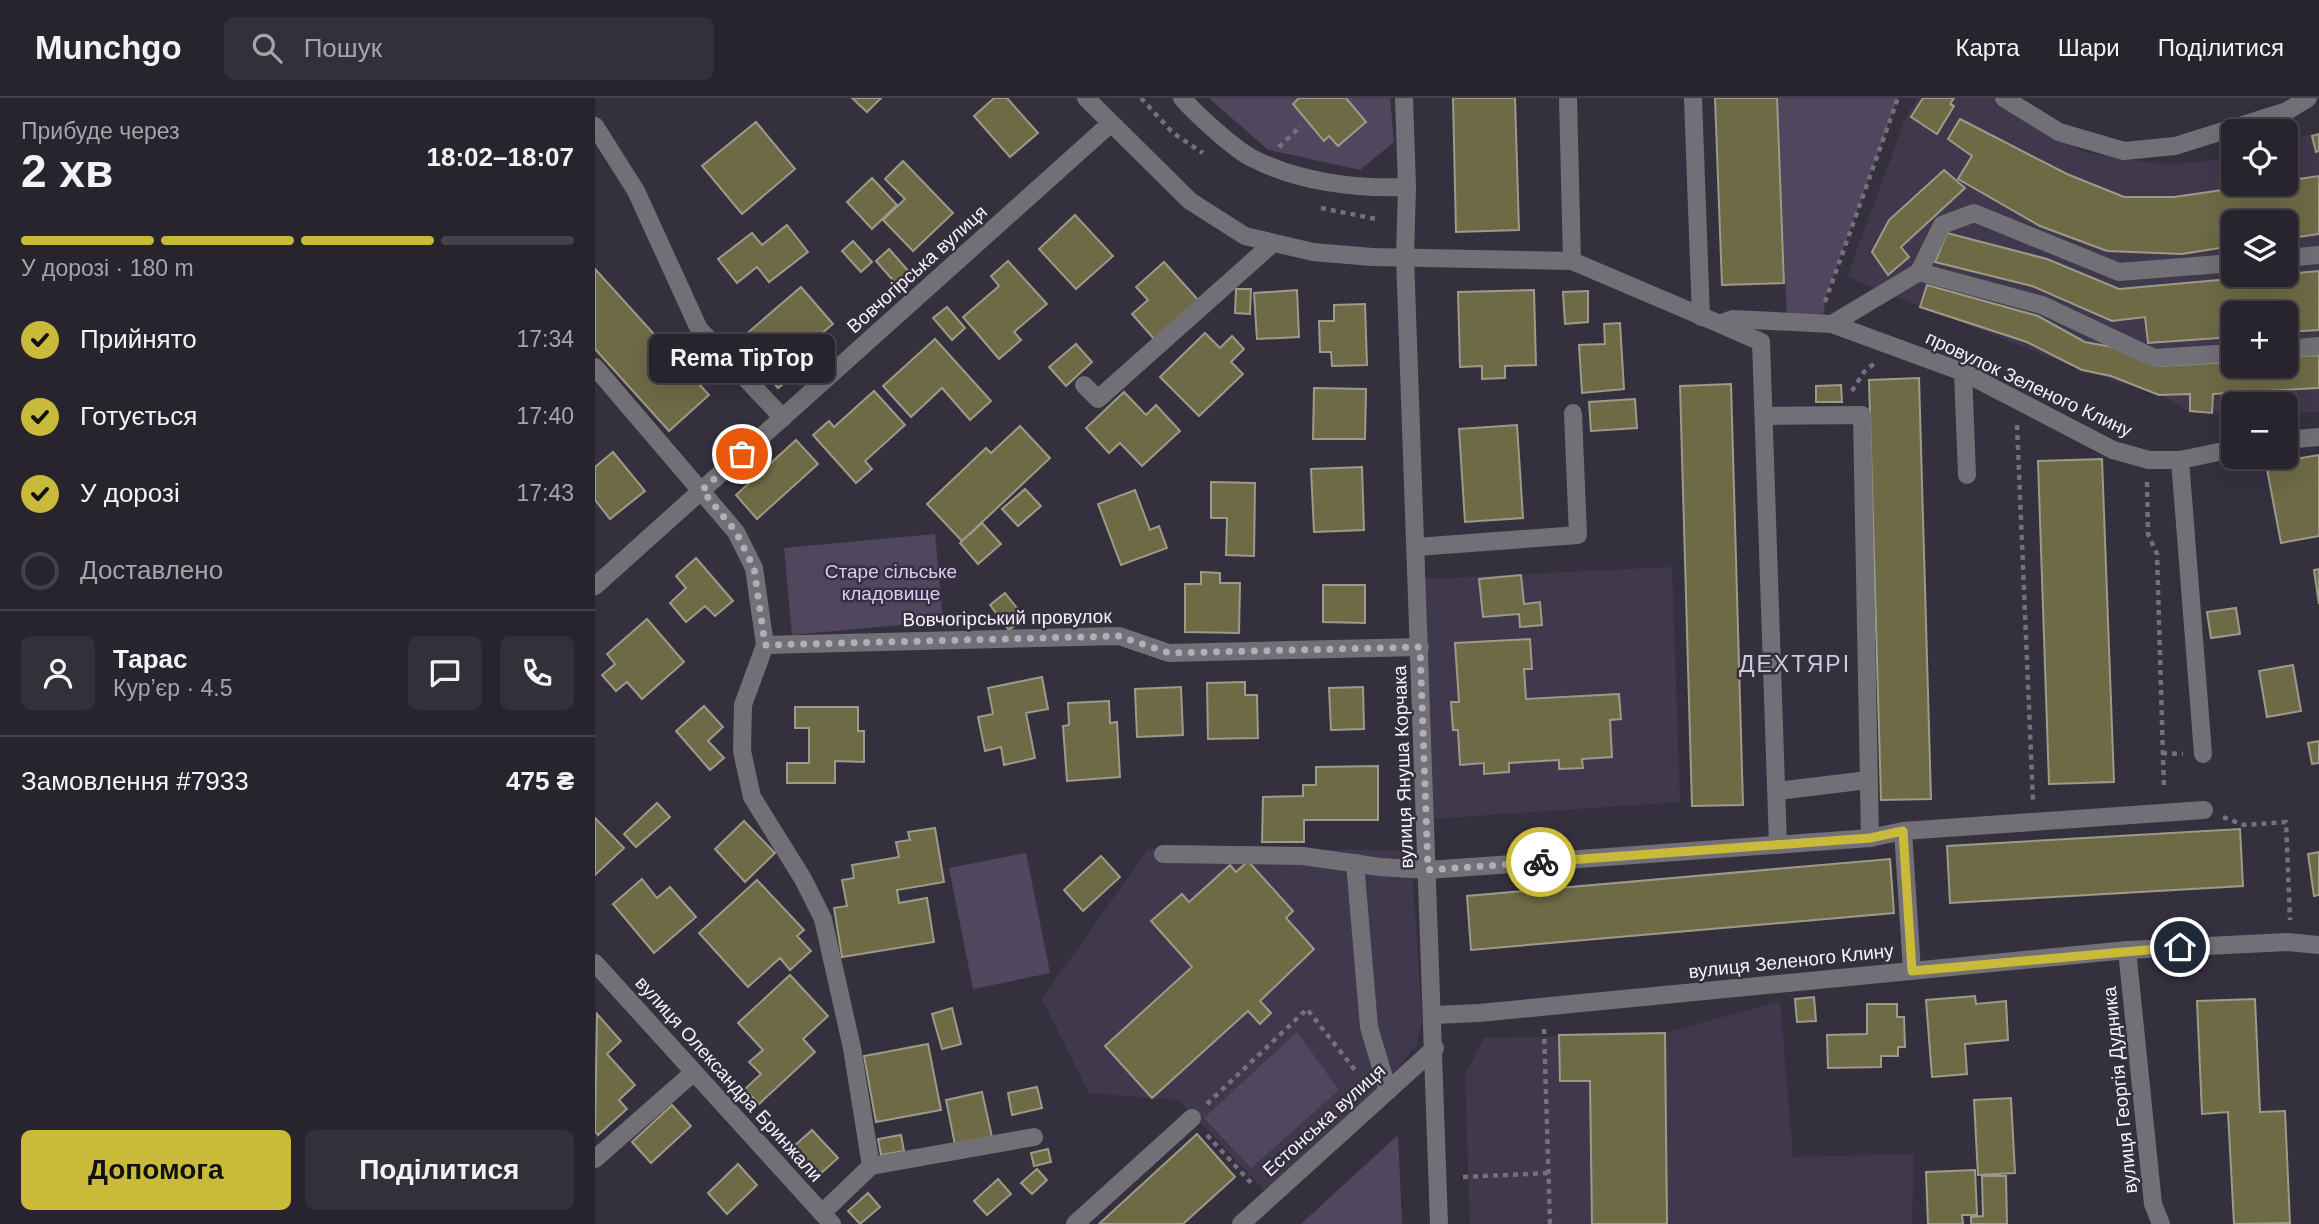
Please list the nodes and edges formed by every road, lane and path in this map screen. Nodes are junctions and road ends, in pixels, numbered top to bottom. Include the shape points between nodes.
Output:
1 (1086, 98) edge
2 (1182, 98) edge
3 (1404, 98) edge
4 (1568, 98) edge
5 (1693, 98) edge
6 (1898, 98) edge
7 (2308, 98) edge
8 (2009, 100) edge
9 (1110, 124) junction
10 (1301, 125) dead end
11 (595, 126) edge
12 (1274, 151) dead end
13 (1407, 187) junction
14 (1272, 244) junction
15 (2319, 255) edge
16 (1405, 257) junction
17 (2298, 257) edge
18 (1572, 261) junction
19 (2221, 263) edge
20 (1919, 272) junction
21 (1701, 317) junction
22 (1720, 324) junction
23 (1827, 324) junction
24 (2319, 346) edge
25 (2298, 348) edge
26 (2221, 354) edge
27 (595, 368) edge
28 (1963, 372) junction
29 (1084, 384) dead end
30 (2015, 400) junction
31 (1573, 413) dead end
32 (1765, 416) junction
33 (783, 418) junction
34 (2319, 437) edge
35 (2298, 439) edge
36 (2221, 451) edge
37 (2149, 460) junction
38 (2180, 460) junction
39 (1967, 475) dead end
40 (702, 490) junction
41 (1416, 547) junction
42 (595, 586) edge
43 (765, 645) junction
44 (1420, 647) junction
45 (2203, 754) dead end
46 (1868, 780) junction
47 (1777, 791) junction
48 (2150, 792) dead end
49 (2204, 810) dead end
50 (1996, 825) junction
51 (2243, 825) dead end
52 (1903, 831) junction
53 (1870, 838) junction
54 (1778, 845) junction
55 (1163, 854) dead end
56 (1355, 863) junction
57 (1428, 870) junction
58 (2291, 920) dead end
59 (2319, 945) edge
60 (2127, 950) junction
61 (596, 966) edge
62 (1912, 971) junction
63 (1544, 1007) junction
64 (1434, 1015) junction
65 (1435, 1048) junction
66 (694, 1072) junction
67 (1359, 1075) dead end
68 (1388, 1091) junction
69 (1192, 1118) junction
70 (1034, 1137) dead end
71 (595, 1159) edge
72 (871, 1166) junction
73 (1549, 1173) junction
74 (1463, 1177) dead end
75 (1256, 1189) dead end
76 (827, 1218) edge
77 (1075, 1224) edge
78 (1241, 1224) edge
79 (1439, 1224) edge
80 (1550, 1224) edge
81 (2161, 1224) edge

1 - 9 street, провулок Зеленого Клину
2 - 13 street via 1251,158 1310,178 1368,188
3 - 13 street, вулиця Януша Корчака
4 - 18 street
5 - 21 street
6 - 23 path via 1826,296
7 - 8 street via 2287,111 2175,146 2124,151 2059,132
9 - 14 street, провулок Зеленого Клину via 1190,201 1245,236
9 - 33 street, Вовчогірська вулиця
10 - 12 path
11 - 33 street via 636,191 699,329
13 - 16 street, вулиця Януша Корчака
14 - 16 street, провулок Зеленого Клину via 1313,252
14 - 29 street via 1098,399
15 - 17 street
16 - 18 street, провулок Зеленого Клину
16 - 41 street, вулиця Януша Корчака
18 - 21 street, провулок Зеленого Клину
19 - 20 street via 2119,272 1974,213 1943,225
20 - 23 street
20 - 26 street via 2042,305 2154,358
21 - 22 street, провулок Зеленого Клину
22 - 23 street, провулок Зеленого Клину via 1733,319
22 - 32 street via 1761,342
23 - 28 street, провулок Зеленого Клину
24 - 25 street
27 - 40 street
28 - 30 street, провулок Зеленого Клину
28 - 39 street
30 - 37 street, провулок Зеленого Клину via 2113,450
30 - 50 path via 2033,802
31 - 41 street via 1578,535
32 - 46 street via 1862,415
32 - 47 street
33 - 40 street, Вовчогірська вулиця
34 - 35 street
36 - 38 street, провулок Зеленого Клину
37 - 38 street, провулок Зеленого Клину
37 - 48 path via 2148,534 2157,554 2164,791
38 - 45 street
40 - 42 street, Вовчогірська вулиця
40 - 43 street via 736,532 754,568
41 - 44 street, вулиця Януша Корчака
43 - 44 street, Вовчогірський провулок via 1119,636 1169,653
43 - 72 street via 743,705 742,751 752,797 823,919 852,1048
44 - 57 street, вулиця Януша Корчака
46 - 47 street
46 - 53 street
47 - 54 street
49 - 50 street
50 - 52 street
51 - 58 path via 2286,822
52 - 53 street
52 - 62 street
53 - 54 street
54 - 57 street
55 - 56 street via 1303,856
56 - 57 street
56 - 68 street via 1369,1027
57 - 64 street, вулиця Януша Корчака
59 - 60 street, вулиця Зеленого Клину via 2287,942
60 - 62 street, вулиця Зеленого Клину
60 - 81 street, вулиця Георгія Дудника via 2153,1204
61 - 66 street, вулиця Олександра Бринжали
62 - 63 street, вулиця Зеленого Клину
63 - 64 street, вулиця Зеленого Клину
63 - 73 path
64 - 65 street, вулиця Януша Корчака
65 - 68 street, Естонська вулиця
65 - 79 street, вулиця Януша Корчака
66 - 71 street
66 - 76 street, вулиця Олександра Бринжали
67 - 69 path via 1307,1009
68 - 78 street, Естонська вулиця
69 - 75 path
69 - 77 street
70 - 72 street
72 - 76 street
73 - 74 path
73 - 80 path

